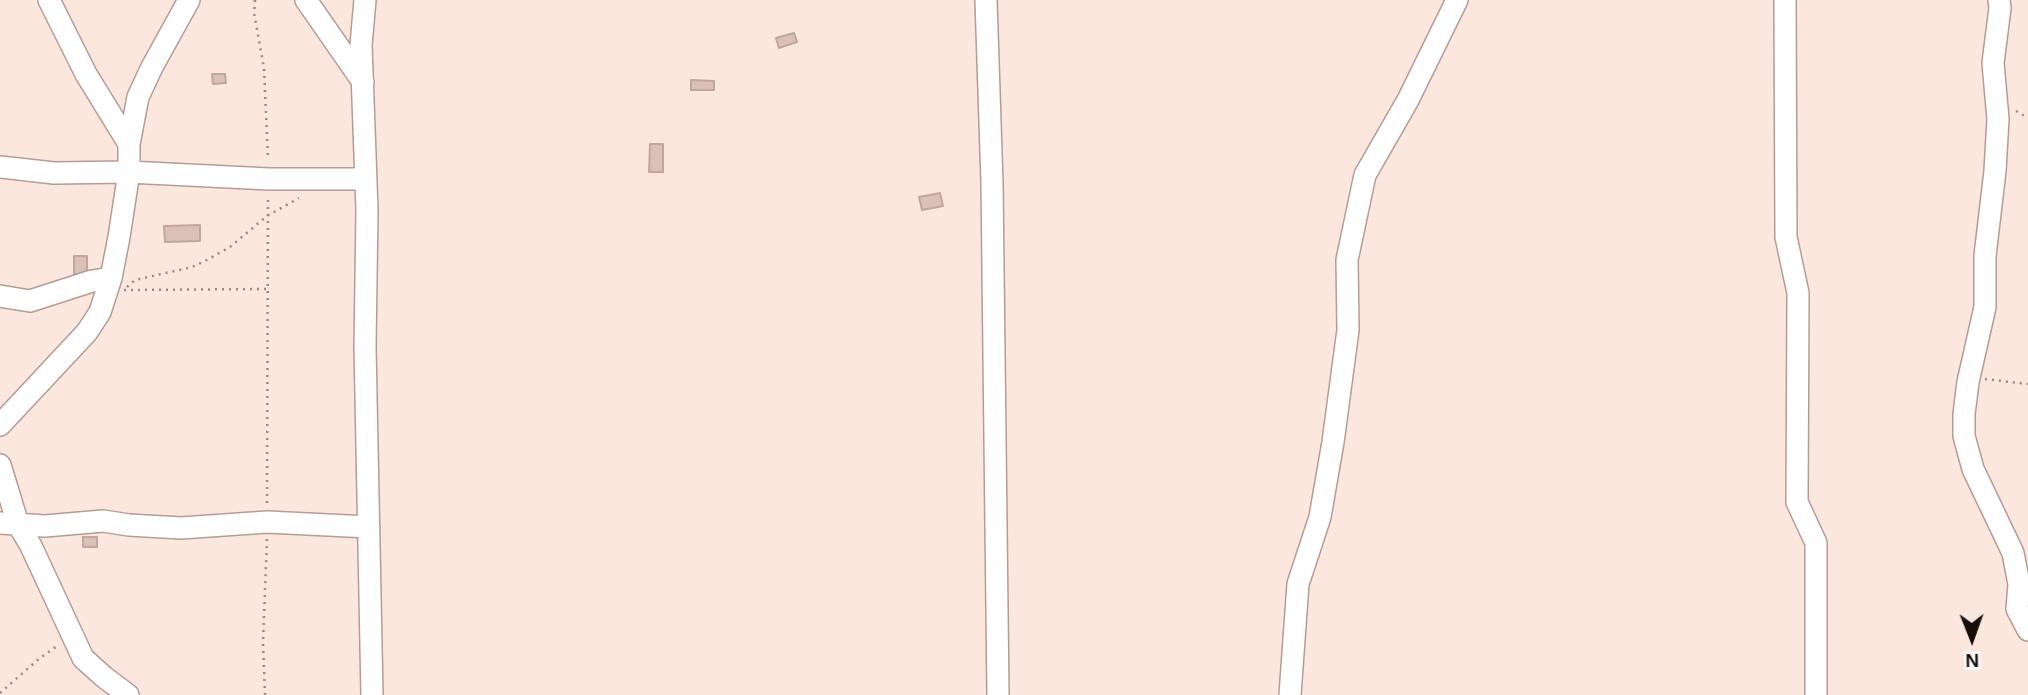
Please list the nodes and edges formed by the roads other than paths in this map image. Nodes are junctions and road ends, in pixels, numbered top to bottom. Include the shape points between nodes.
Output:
1 (49, 0) edge
2 (189, 0) edge
3 (306, 0) edge
4 (365, 0) edge
5 (986, 0) edge
6 (1457, 0) edge
7 (1785, 0) edge
8 (1999, 0) edge
9 (363, 82) junction
10 (129, 144) junction
11 (0, 167) edge
12 (129, 172) junction
13 (366, 179) junction
14 (118, 288) junction
15 (0, 296) edge
16 (0, 425) edge
17 (0, 465) edge
18 (9, 523) edge
19 (369, 527) junction
20 (2028, 630) edge
21 (128, 695) edge
22 (372, 695) edge
23 (998, 695) edge
24 (1290, 695) edge
25 (1816, 695) edge

1 - 10 street via 86,74
2 - 10 street via 138,97
3 - 9 street
4 - 9 street
5 - 23 street
6 - 24 street via 1365,175 1347,260 1348,330 1333,442 1320,517 1298,584
7 - 25 street via 1786,237 1798,293 1797,502 1816,543
8 - 20 street via 1993,64 1998,119 1984,307 1968,382 1964,436 1973,469 2015,560 2017,609
9 - 13 street
10 - 12 street
11 - 12 street via 54,173
12 - 13 street
12 - 14 street
13 - 19 street
14 - 15 street via 92,281 30,301
14 - 16 street via 87,331
17 - 18 street
18 - 19 street via 45,526 103,520 181,528 267,523
18 - 21 street via 31,546 83,658
19 - 22 street

